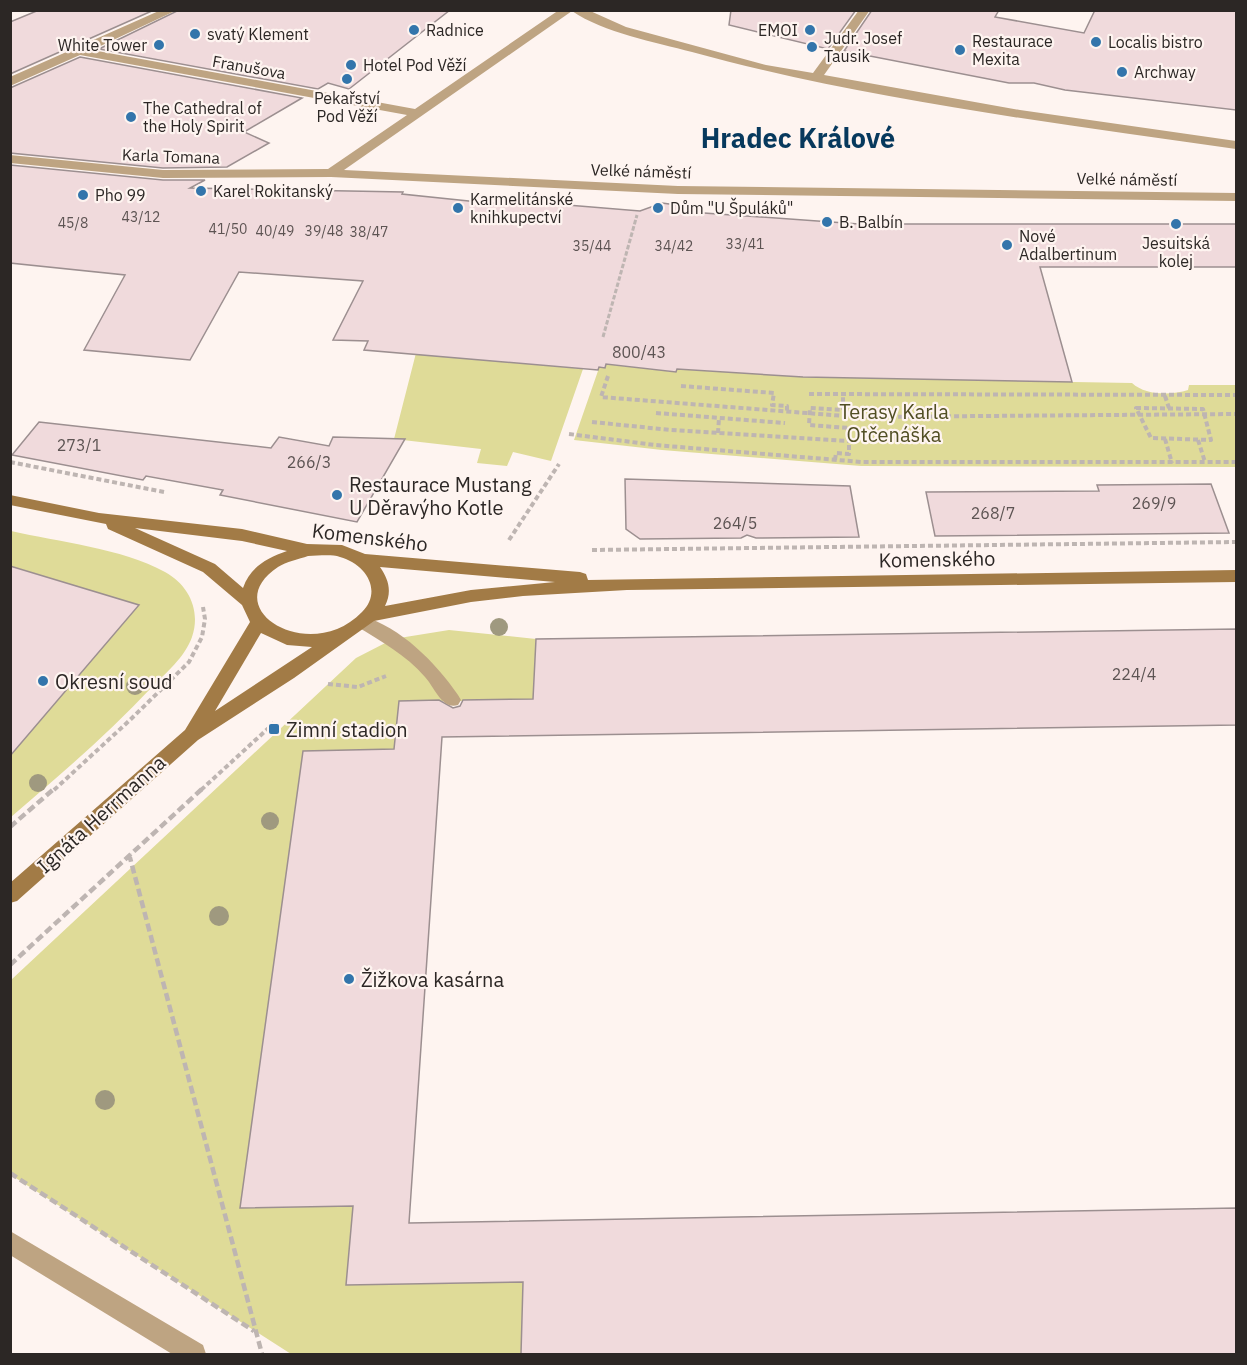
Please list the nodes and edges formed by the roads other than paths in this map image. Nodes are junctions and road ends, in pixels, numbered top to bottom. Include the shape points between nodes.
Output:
1 (172, 10) edge
2 (567, 10) edge
3 (577, 10) edge
4 (865, 10) edge
5 (77, 51) junction
6 (816, 78) junction
7 (10, 82) edge
8 (416, 113) junction
9 (1236, 145) edge
10 (10, 159) edge
11 (331, 173) junction
12 (1236, 197) edge
13 (10, 500) edge
14 (99, 518) junction
15 (307, 550) junction
16 (362, 560) junction
17 (1236, 576) edge
18 (638, 583) junction
19 (248, 601) junction
20 (366, 619) junction
21 (258, 623) junction
22 (344, 633) junction
23 (453, 700) dead end
24 (191, 735) junction
25 (10, 895) edge
26 (10, 1242) edge
27 (194, 1354) edge

1 - 5 street
2 - 8 street
3 - 6 street via 648,37
4 - 6 street
5 - 7 street
5 - 8 street, Franušova
6 - 9 street via 1020,114
8 - 11 street
10 - 11 street, Karla Tomana via 163,174
11 - 12 street, Velké náměstí via 644,188
13 - 14 street, Komenského
14 - 15 street, Komenského via 242,535
14 - 19 street, Komenského via 209,568
15 - 16 street, Komenského via 342,551
15 - 19 street via 284,557 261,572 251,586
16 - 18 street, Komenského
16 - 20 street via 377,574 381,588 379,601
17 - 18 street, Komenského
18 - 20 street, Komenského via 422,602
19 - 21 street
20 - 22 street
20 - 23 street via 429,667
21 - 22 street via 269,632 292,639 314,640
21 - 24 street, Ignáta Herrmanna
22 - 24 street, Ignáta Herrmanna
24 - 25 street, Ignáta Herrmanna
26 - 27 street

